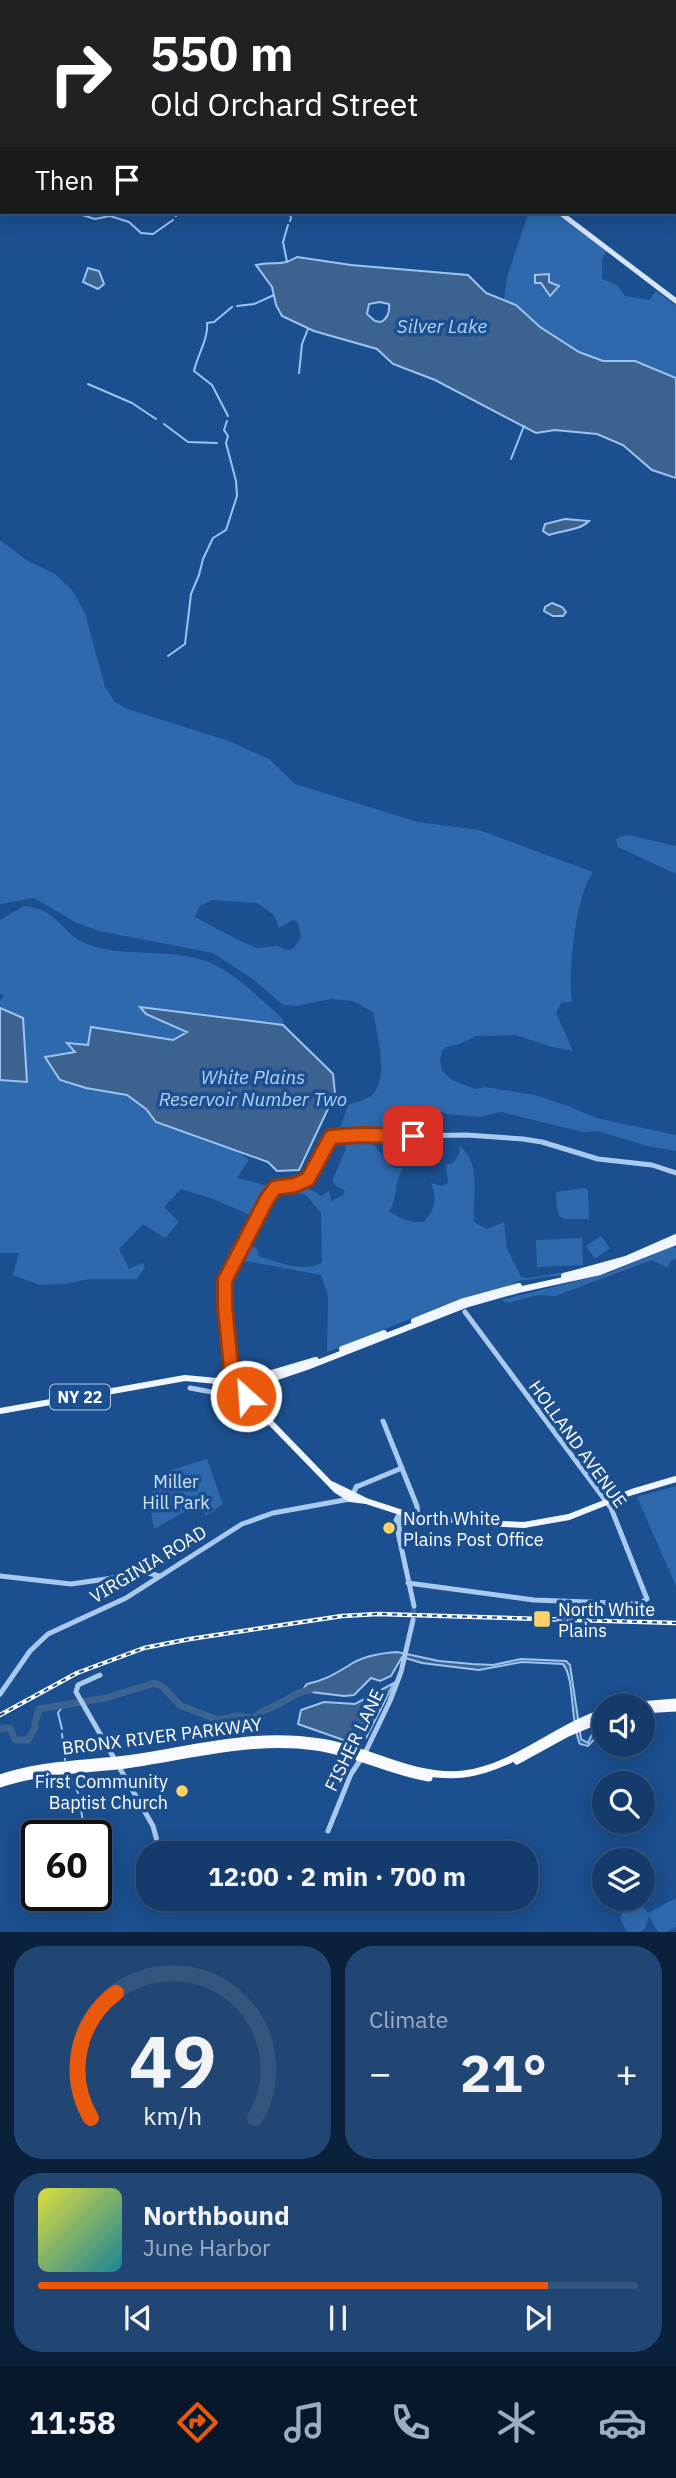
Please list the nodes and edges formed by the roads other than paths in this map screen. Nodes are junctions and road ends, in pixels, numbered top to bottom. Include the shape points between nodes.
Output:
1 (562, 214) edge
2 (676, 301) edge
3 (676, 1173) edge
4 (676, 1241) edge
5 (466, 1312) dead end
6 (234, 1384) junction
7 (190, 1388) dead end
8 (0, 1411) edge
9 (383, 1421) dead end
10 (402, 1468) junction
11 (676, 1479) edge
12 (358, 1486) junction
13 (348, 1494) junction
14 (606, 1502) junction
15 (400, 1513) junction
16 (418, 1517) junction
17 (0, 1576) edge
18 (159, 1576) junction
19 (408, 1583) junction
20 (414, 1606) tunnel mouth
21 (414, 1620) tunnel mouth
22 (100, 1675) dead end
23 (0, 1694) edge
24 (676, 1702) edge
25 (655, 1704) edge
26 (676, 1708) edge
27 (655, 1709) edge
28 (592, 1718) edge
29 (592, 1721) edge
30 (582, 1723) junction
31 (364, 1755) junction
32 (116, 1763) junction
33 (0, 1778) edge
34 (0, 1784) edge
35 (328, 1831) dead end
36 (157, 1841) edge

1 - 2 main road
3 - 6 street via 598,1159 542,1142 491,1137 331,1137 308,1179 273,1189 225,1280
4 - 6 main road via 598,1268 461,1302 310,1362
4 - 6 main road via 600,1272 468,1304 269,1381 248,1387
5 - 14 street, HOLLAND AVENUE
6 - 7 street via 226,1393
6 - 8 main road, NY 22 via 186,1378
6 - 13 main road via 331,1484
9 - 10 street
10 - 12 street, VIRGINIA ROAD
10 - 16 street
11 - 14 main road
12 - 13 street
12 - 13 street, VIRGINIA ROAD
13 - 15 main road
13 - 18 street, VIRGINIA ROAD via 254,1519
14 - 16 main road via 531,1525
14 - 19 street, HOLLAND AVENUE via 646,1591 646,1601 639,1604 490,1594
15 - 16 main road
15 - 19 street via 396,1520
17 - 18 street via 66,1584 149,1573
18 - 23 street, VIRGINIA ROAD via 119,1602 39,1641
19 - 20 street
21 - 31 street, FISHER LANE via 390,1702
22 - 32 street via 77,1686 76,1692
24 - 25 highway
26 - 27 highway
28 - 30 highway, BRONX RIVER PARKWAY
29 - 30 highway, BRONX RIVER PARKWAY
30 - 31 highway, BRONX RIVER PARKWAY via 503,1768 463,1779 421,1777
31 - 32 highway, BRONX RIVER PARKWAY via 318,1741 256,1738 208,1743
31 - 35 street, FISHER LANE via 351,1774
32 - 33 highway, BRONX RIVER PARKWAY via 38,1768
32 - 34 highway, BRONX RIVER PARKWAY
32 - 36 street

